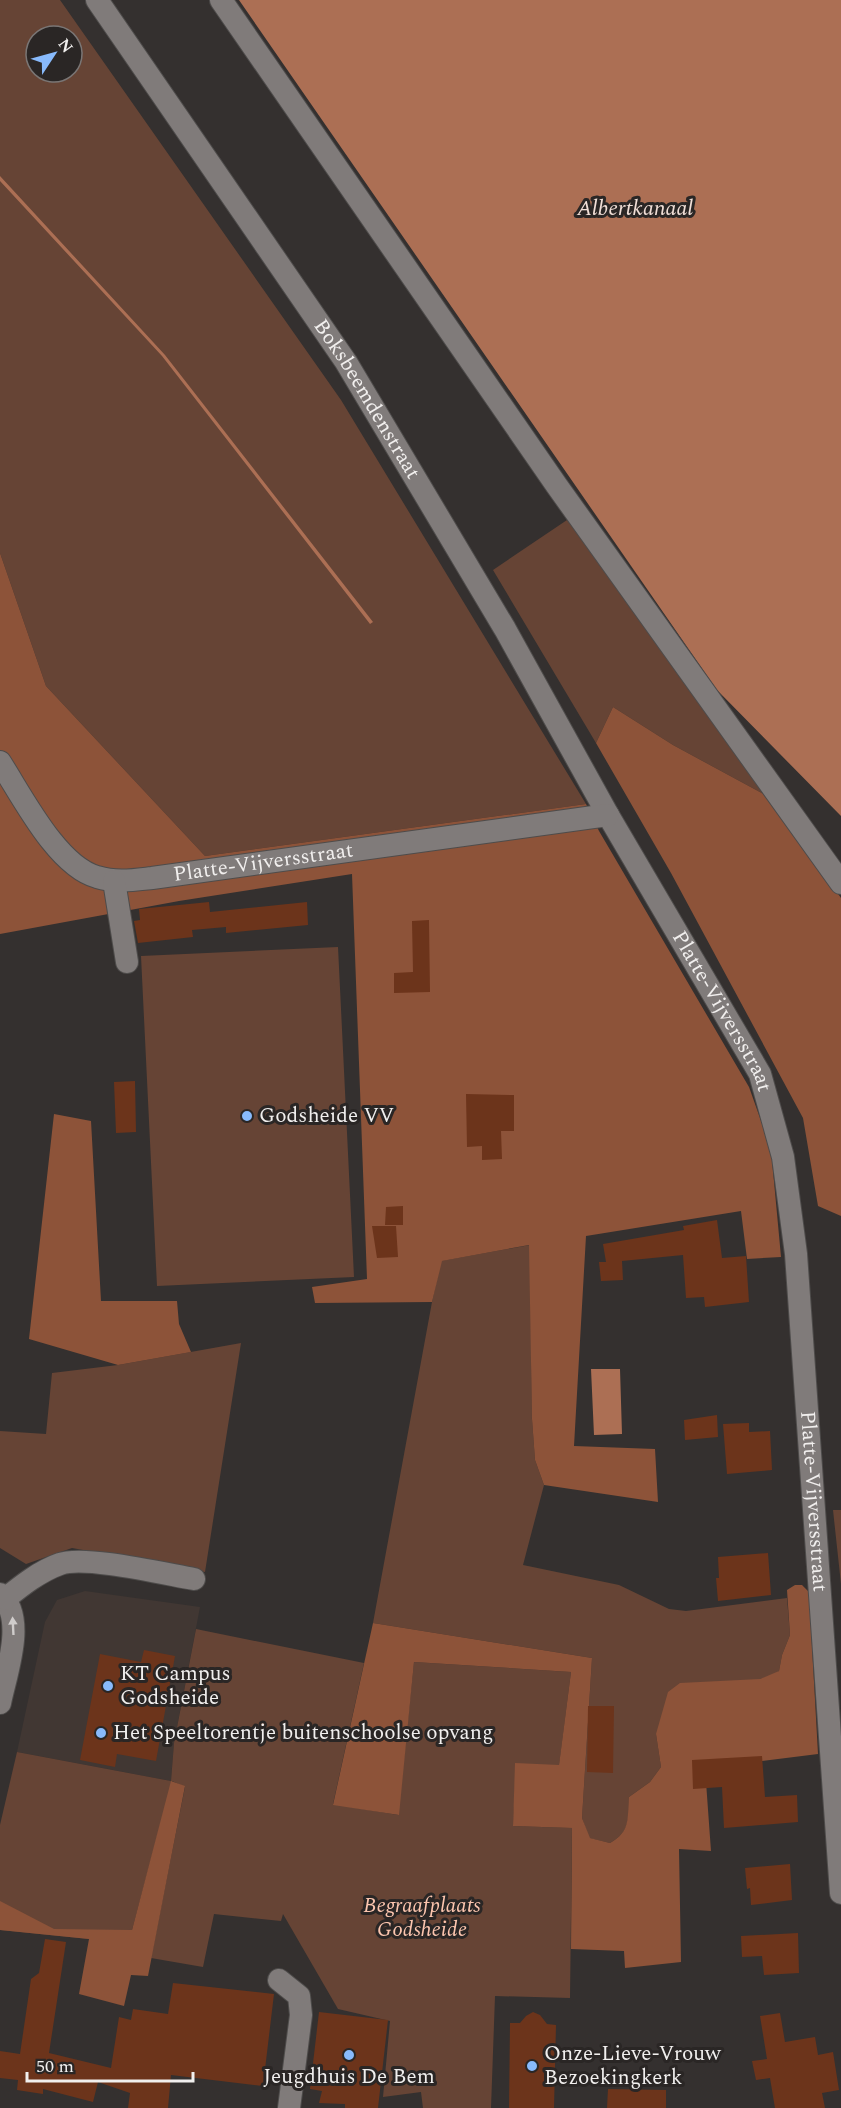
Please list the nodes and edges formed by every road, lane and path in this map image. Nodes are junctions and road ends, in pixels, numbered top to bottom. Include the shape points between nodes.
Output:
1 (97, 0) edge
2 (220, 0) edge
3 (0, 762) edge
4 (608, 815) junction
5 (114, 881) junction
6 (841, 883) edge
7 (127, 962) dead end
8 (194, 1579) dead end
9 (2, 1597) edge
10 (0, 1702) edge
11 (841, 1893) edge
12 (279, 1980) dead end
13 (289, 2108) edge

1 - 4 street, Boksbeemdenstraat via 346,362 504,629
2 - 6 street via 557,486
3 - 5 street, Platte-Vijversstraat via 46,835 62,853 94,877
4 - 5 street, Platte-Vijversstraat
4 - 11 street, Platte-Vijversstraat via 759,1074 783,1157 796,1254
5 - 7 street
8 - 9 street via 82,1560 60,1563
10 -> 9 street via 14,1637 13,1616
12 - 13 street via 299,1995 301,2015

